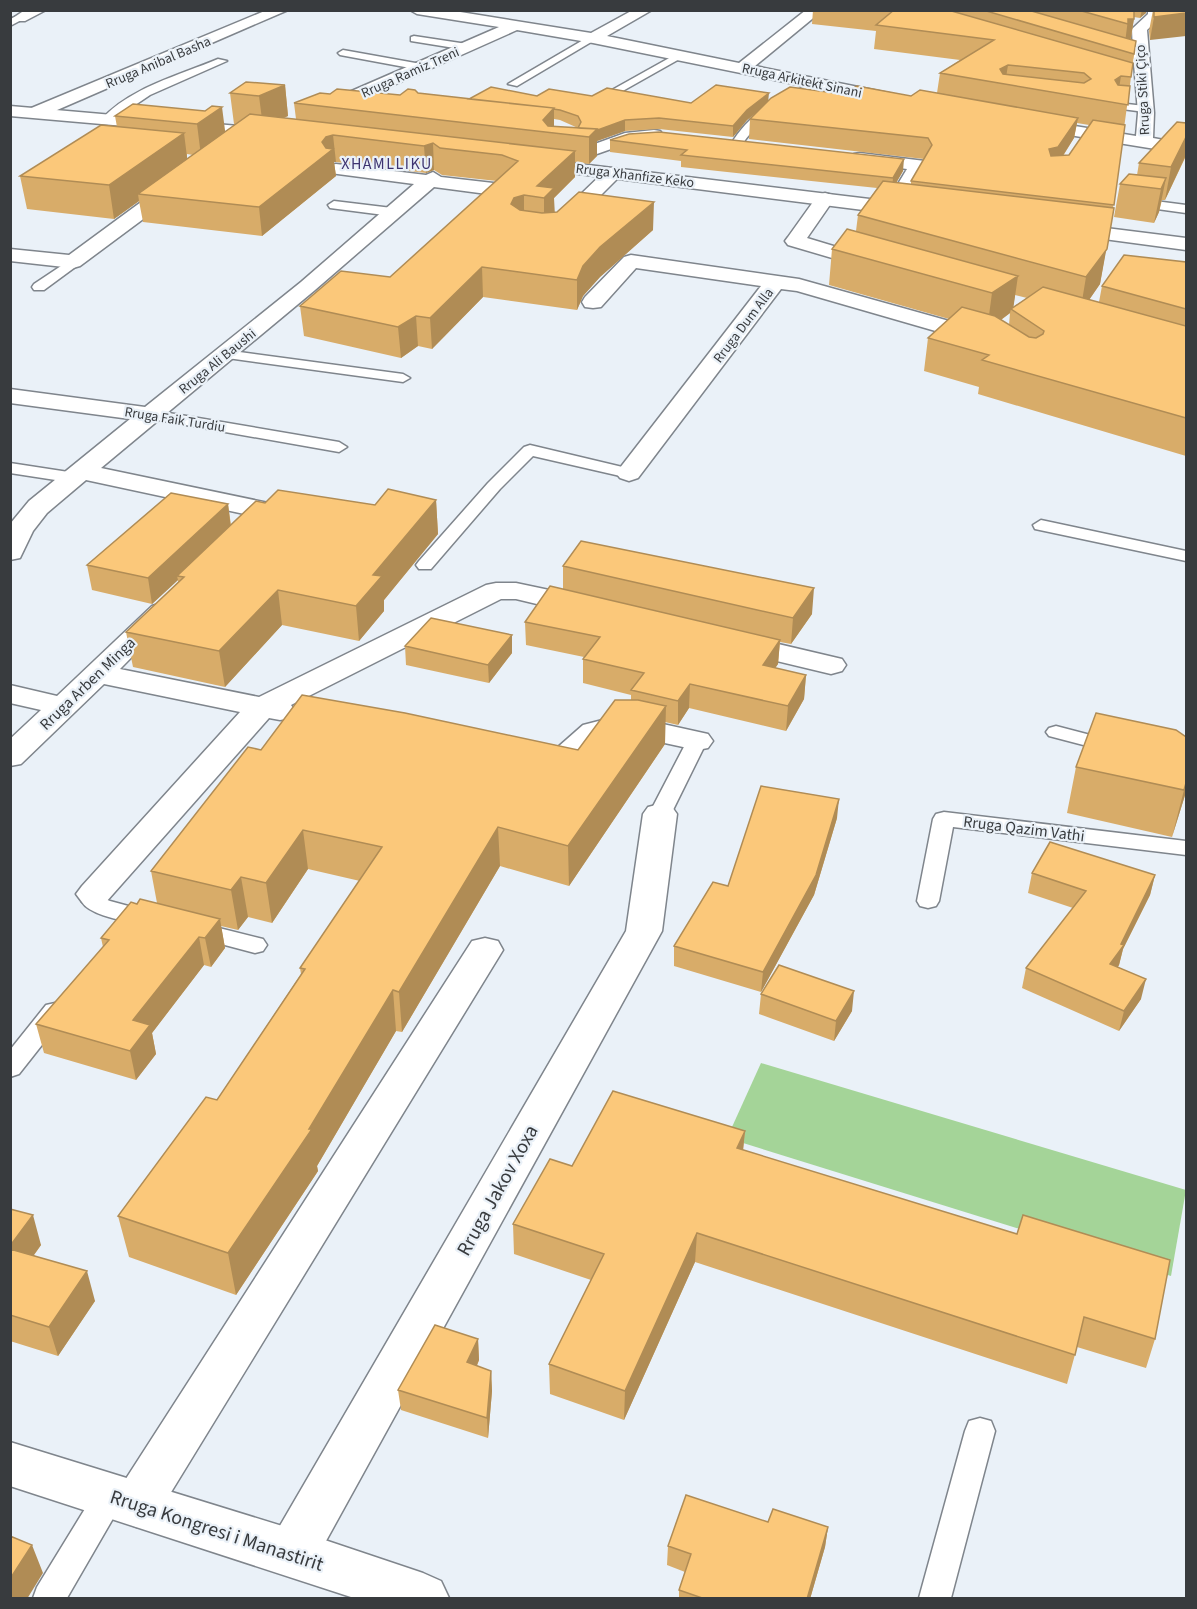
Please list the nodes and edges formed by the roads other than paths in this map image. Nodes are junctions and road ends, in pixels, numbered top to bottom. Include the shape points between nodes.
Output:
1 (39, 10) edge
2 (281, 10) edge
3 (417, 10) edge
4 (645, 10) edge
5 (816, 10) edge
6 (542, 14) dead end
7 (1150, 18) edge
8 (14, 20) edge
9 (1121, 22) edge
10 (1175, 22) dead end
11 (517, 25) junction
12 (593, 38) junction
13 (414, 39) dead end
14 (1075, 41) edge
15 (467, 47) junction
16 (343, 53) dead end
17 (680, 55) junction
18 (1140, 60) junction
19 (222, 61) dead end
20 (422, 67) junction
21 (743, 68) junction
22 (513, 84) dead end
23 (824, 84) junction
24 (608, 94) edge
25 (906, 101) edge
26 (1118, 106) edge
27 (1145, 108) junction
28 (10, 111) edge
29 (35, 113) junction
30 (310, 116) edge
31 (106, 120) junction
32 (1015, 121) edge
33 (565, 129) edge
34 (288, 130) edge
35 (249, 132) junction
36 (669, 136) edge
37 (718, 142) edge
38 (1144, 143) junction
39 (737, 144) junction
40 (890, 144) edge
41 (555, 147) junction
42 (761, 147) edge
43 (1186, 149) edge
44 (224, 150) edge
45 (844, 156) edge
46 (516, 161) edge
47 (538, 164) junction
48 (919, 165) junction
49 (336, 169) edge
50 (613, 173) junction
51 (189, 176) edge
52 (431, 179) junction
53 (825, 199) junction
54 (1128, 202) edge
55 (334, 205) dead end
56 (894, 207) junction
57 (1186, 209) edge
58 (392, 212) junction
59 (929, 212) edge
60 (479, 225) edge
61 (1044, 226) edge
62 (545, 234) edge
63 (1186, 244) edge
64 (10, 255) edge
65 (73, 262) junction
66 (898, 271) edge
67 (776, 281) junction
68 (39, 287) dead end
69 (593, 302) dead end
70 (999, 338) edge
71 (225, 354) junction
72 (403, 378) dead end
73 (10, 396) edge
74 (151, 415) junction
75 (339, 447) dead end
76 (10, 468) edge
77 (630, 473) joint
78 (79, 475) junction
79 (1041, 525) dead end
80 (234, 543) edge
81 (10, 552) edge
82 (1186, 556) edge
83 (425, 565) dead end
84 (183, 592) edge
85 (618, 615) edge
86 (708, 636) edge
87 (831, 665) dead end
88 (96, 673) junction
89 (10, 694) edge
90 (62, 706) junction
91 (261, 708) junction
92 (307, 715) edge
93 (1056, 732) dead end
94 (697, 741) joint
95 (507, 748) edge
96 (1132, 752) edge
97 (10, 757) edge
98 (660, 814) joint
99 (1186, 848) edge
100 (94, 894) joint
101 (928, 901) dead end
102 (255, 945) dead end
103 (484, 950) dead end
104 (68, 996) edge
105 (10, 1068) edge
106 (980, 1431) dead end
107 (10, 1464) edge
108 (123, 1500) junction
109 (292, 1553) junction
110 (50, 1599) edge
111 (423, 1599) edge
112 (935, 1599) edge

1 - 8 street
2 - 29 street, Rruga Anibal Basha
3 - 11 street, Rruga Arkitekt Sinani
4 - 12 street
5 - 21 street
6 - 11 street, Rruga Ramiz Treni
7 - 9 street
7 - 10 street
7 - 18 street, Rruga Stiki Çiço via 1138,29
11 - 12 street, Rruga Arkitekt Sinani
11 - 15 street, Rruga Ramiz Treni
12 - 17 street, Rruga Arkitekt Sinani
12 - 22 lane
13 - 15 lane
14 - 18 street
15 - 20 street, Rruga Ramiz Treni
16 - 20 lane
17 - 21 street, Rruga Arkitekt Sinani
17 - 24 lane
18 - 27 street, Rruga Stiki Çiço via 1137,84
19 - 31 lane via 135,99
20 - 30 street, Rruga Ramiz Treni
21 - 23 street, Rruga Arkitekt Sinani
23 - 25 street, Rruga Arkitekt Sinani
23 - 39 lane via 759,117 744,129
26 - 27 lane
27 - 38 street, Rruga Stiki Çiço
28 - 29 street
29 - 31 street
31 - 35 street
32 - 38 street via 1082,139
33 - 41 street via 570,135
34 - 35 street
35 - 44 street
36 - 41 street via 634,136 585,151
37 - 39 street
38 - 43 street
39 - 42 street
40 - 48 street via 926,151
41 - 47 street
45 - 48 street
46 - 47 street, Rruga Xhanfize Keko
47 - 50 street, Rruga Xhanfize Keko
48 - 56 street
49 - 52 street
50 - 53 street, Rruga Xhanfize Keko
50 - 62 street
51 - 65 street
52 - 58 street, Rruga Ali Baushi
52 - 60 street via 502,190 466,224
53 - 56 street, Rruga Xhanfize Keko
53 - 66 street via 795,241
54 - 57 lane
55 - 58 lane
56 - 59 street, Rruga Xhanfize Keko
58 - 71 street, Rruga Ali Baushi via 319,287
61 - 63 street
64 - 65 street
65 - 68 lane
67 - 69 street, Rruga Dum Alla via 631,261
67 - 70 street
67 - 77 street, Rruga Dum Alla
71 - 72 lane
71 - 74 street, Rruga Ali Baushi
73 - 74 street, Rruga Faik Turdiu
74 - 75 lane, Rruga Faik Turdiu
74 - 78 street, Rruga Ali Baushi
76 - 78 lane
77 - 83 lane via 530,450
78 - 80 street via 277,504
78 - 81 street, Rruga Ali Baushi via 38,507 20,529
79 - 82 lane
84 - 88 street, Rruga Arben Minga
85 - 91 street via 516,591 496,591
86 - 87 street
88 - 90 street, Rruga Arben Minga
88 - 91 street
89 - 90 street
90 - 97 street, Rruga Arben Minga
91 - 92 street
91 - 100 street
93 - 96 lane
94 - 95 street via 622,724 594,732 565,758
94 - 98 lane
98 - 109 street, Rruga Jakov Xoxa via 644,930
99 - 101 lane, Rruga Qazim Vathi via 944,819
100 - 102 lane via 93,902 125,924 172,924
103 - 108 street
104 - 105 lane
106 - 112 lane
107 - 108 street, Rruga Kongresi i Manastirit
108 - 109 street, Rruga Kongresi i Manastirit
108 - 110 lane
109 - 111 street, Rruga Kongresi i Manastirit

